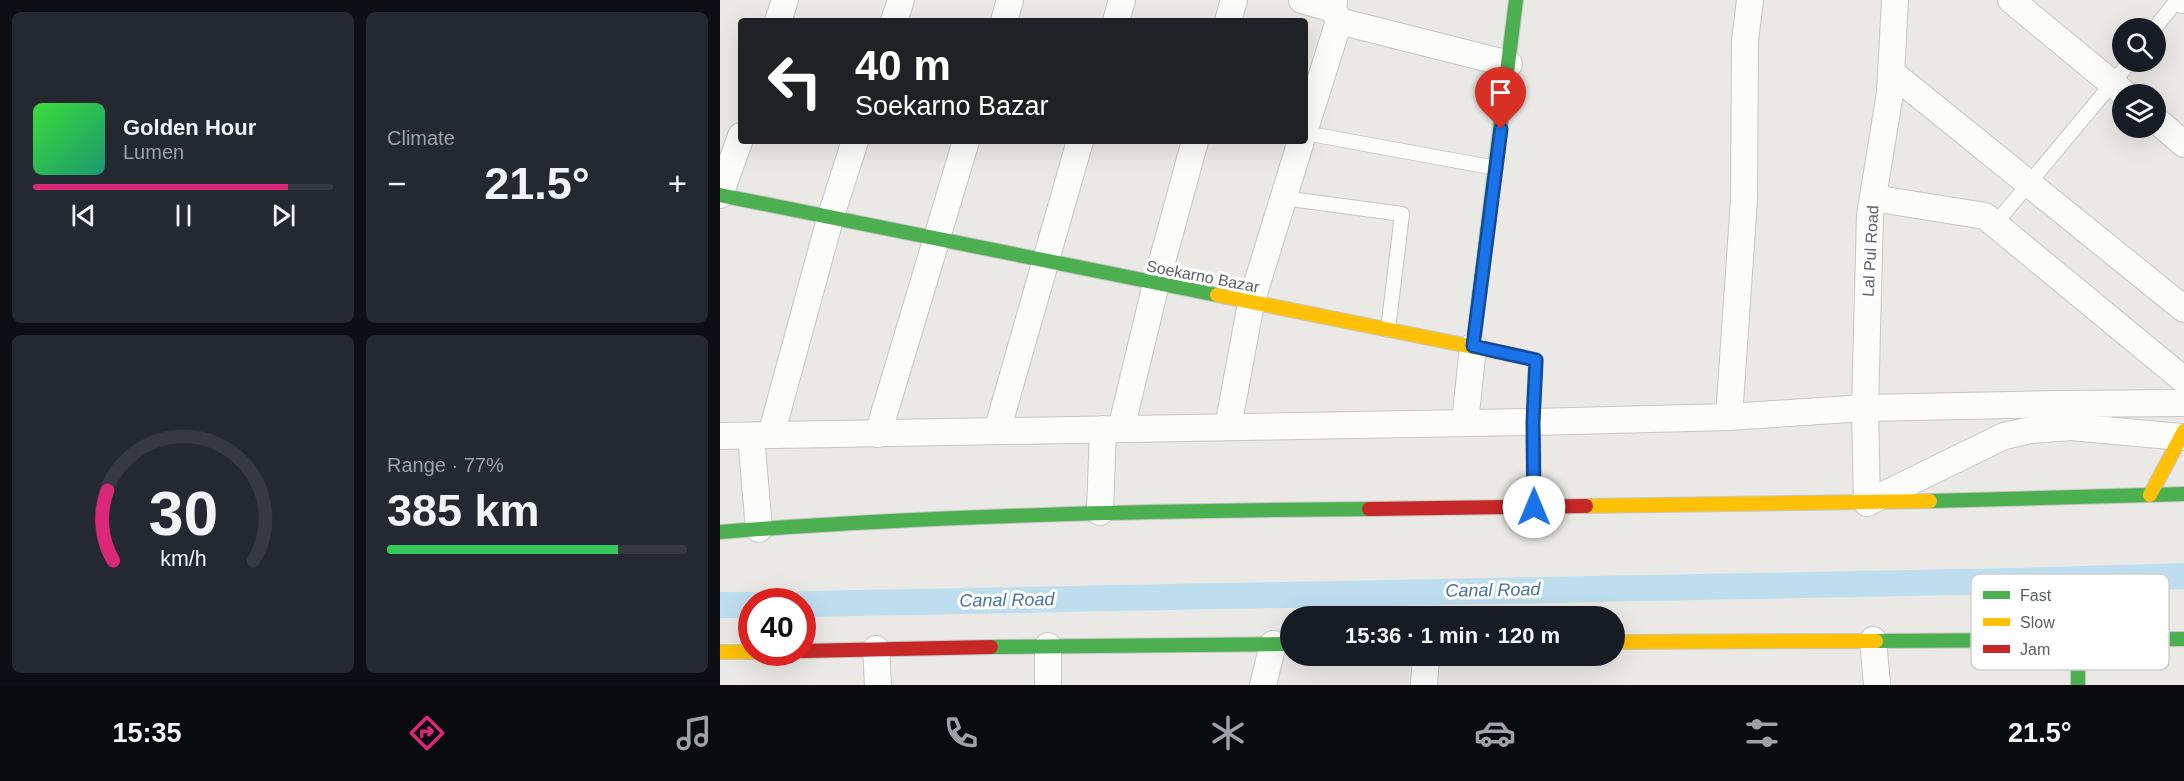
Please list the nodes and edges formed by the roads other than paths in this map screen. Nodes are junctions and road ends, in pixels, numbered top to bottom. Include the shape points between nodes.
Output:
1 (785, 0) edge
2 (901, 0) edge
3 (1010, 0) edge
4 (1122, 0) edge
5 (1234, 0) edge
6 (1302, 0) edge
7 (1516, 0) edge
8 (1750, 0) edge
9 (1895, 0) edge
10 (2012, 0) edge
11 (2177, 0) edge
12 (1335, 10) edge
13 (779, 18) edge
14 (895, 18) edge
15 (1005, 18) edge
16 (1117, 18) edge
17 (1229, 18) edge
18 (2163, 18) edge
19 (1509, 63) junction
20 (1892, 73) junction
21 (2112, 84) edge
22 (2112, 97) edge
23 (1308, 119) edge
24 (2166, 129) edge
25 (1308, 132) edge
26 (738, 144) edge
27 (854, 144) edge
28 (965, 144) edge
29 (1079, 144) edge
30 (1194, 144) edge
31 (1300, 144) edge
32 (2184, 144) edge
33 (1496, 168) junction
34 (2029, 184) junction
35 (720, 195) edge
36 (1283, 198) junction
37 (1873, 198) junction
38 (830, 219) junction
39 (1995, 224) junction
40 (936, 240) junction
41 (1044, 261) junction
42 (1156, 284) junction
43 (1251, 303) junction
44 (2184, 309) edge
45 (1388, 330) junction
46 (1473, 346) junction
47 (2184, 380) edge
48 (2184, 403) edge
49 (1865, 408) junction
50 (1729, 417) junction
51 (1533, 422) junction
52 (1465, 423) junction
53 (1228, 427) junction
54 (1112, 429) junction
55 (997, 431) junction
56 (878, 434) junction
57 (2182, 434) edge
58 (761, 435) junction
59 (720, 436) edge
60 (2184, 494) edge
61 (2150, 495) junction
62 (1868, 503) junction
63 (1534, 507) junction
64 (1100, 512) junction
65 (759, 529) junction
66 (720, 532) edge
67 (2169, 639) edge
68 (2184, 639) edge
69 (1873, 640) junction
70 (1971, 640) edge
71 (1625, 642) edge
72 (1280, 644) edge
73 (1047, 645) junction
74 (1280, 646) edge
75 (876, 649) junction
76 (816, 651) edge
77 (720, 652) edge
78 (738, 652) edge
79 (1425, 666) edge
80 (2079, 670) edge
81 (878, 685) edge
82 (1048, 685) edge
83 (1263, 685) edge
84 (1424, 685) edge
85 (1877, 685) edge
86 (2079, 685) edge

1 - 13 street
2 - 14 street
3 - 15 street
4 - 16 street
5 - 17 street
6 - 12 street
7 - 19 main road
8 - 50 street via 1745,41 1744,200
9 - 20 street, Lal Pul Road
10 - 21 street
11 - 18 lane
12 - 19 street
12 - 23 street
19 - 33 main road
20 - 34 street
20 - 37 street, Lal Pul Road
22 - 34 lane
24 - 32 street
25 - 33 lane
26 - 35 street
27 - 38 street
28 - 40 street
29 - 41 street
30 - 42 street
31 - 36 street
33 - 46 main road
34 - 39 lane
34 - 44 street
35 - 38 main road, Soekarno Bazar
36 - 43 street
36 - 45 lane via 1402,214
37 - 39 street via 1985,216
37 - 49 street, Lal Pul Road
38 - 40 main road, Soekarno Bazar
38 - 58 street
39 - 47 street
40 - 41 main road, Soekarno Bazar
40 - 56 street
41 - 42 main road, Soekarno Bazar
41 - 55 street
42 - 43 main road, Soekarno Bazar
42 - 54 street
43 - 45 main road, Soekarno Bazar
43 - 53 street
45 - 46 main road, Soekarno Bazar
46 - 51 main road, Soekarno Bazar via 1536,360
46 - 52 street
48 - 49 street
49 - 50 street
49 - 62 street, Lal Pul Road
50 - 51 street
51 - 52 street
51 - 63 main road, Soekarno Bazar
52 - 53 street
53 - 54 street
54 - 55 street
54 - 64 street
55 - 56 street
56 - 58 street
57 - 61 main road
57 - 62 street via 2070,427 2031,430 2004,436
58 - 59 street
58 - 65 street
60 - 61 main road
61 - 62 main road
62 - 63 main road
63 - 64 main road
64 - 65 main road
65 - 66 main road
67 - 68 main road
69 - 70 main road
69 - 71 main road
69 - 85 street
72 - 73 main road
73 - 75 main road
73 - 82 street
74 - 83 street
75 - 76 main road
75 - 81 street
77 - 78 main road
79 - 84 street
80 - 86 main road

